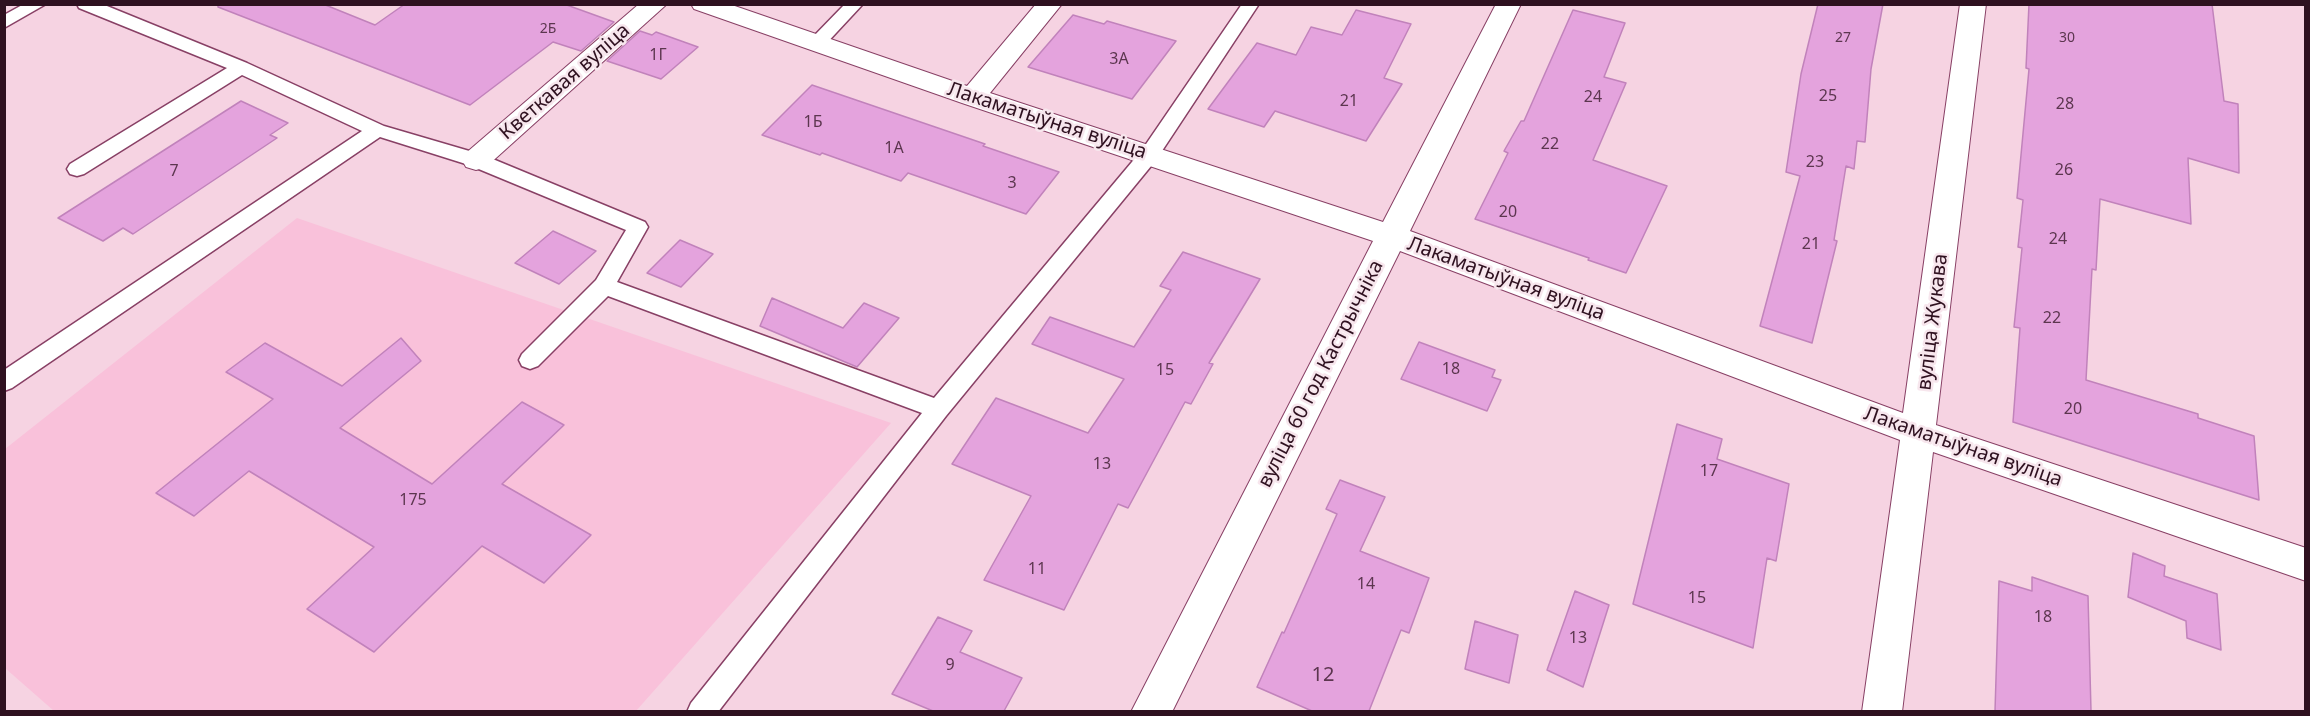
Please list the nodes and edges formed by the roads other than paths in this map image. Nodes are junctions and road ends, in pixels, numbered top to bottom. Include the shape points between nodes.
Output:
1 (38, 4) edge
2 (85, 4) edge
3 (655, 4) edge
4 (703, 4) edge
5 (855, 4) edge
6 (1050, 4) edge
7 (1251, 4) edge
8 (1509, 4) edge
9 (1973, 4) edge
10 (4, 23) edge
11 (817, 43) junction
12 (241, 68) junction
13 (972, 97) junction
14 (377, 130) junction
15 (1149, 155) junction
16 (476, 160) junction
17 (77, 169) dead end
18 (1391, 236) junction
19 (604, 286) junction
20 (530, 360) dead end
21 (4, 382) edge
22 (938, 409) junction
23 (1919, 433) junction
24 (2306, 565) edge
25 (701, 711) edge
26 (1151, 711) edge
27 (1882, 711) edge

1 - 10 lane
2 - 12 lane
3 - 16 street, Кветкавая вуліца
4 - 11 street, Лакаматыўная вуліца
5 - 11 lane
6 - 13 street
7 - 15 lane
8 - 18 street, вуліца 60 год Кастрычніка
9 - 23 street, вуліца Жукава
11 - 13 street, Лакаматыўная вуліца
12 - 14 lane
12 - 17 lane
13 - 15 street, Лакаматыўная вуліца
14 - 16 lane
14 - 21 lane
15 - 18 street, Лакаматыўная вуліца
15 - 22 lane
16 - 19 lane via 638,227
18 - 23 street, Лакаматыўная вуліца
18 - 26 street, вуліца 60 год Кастрычніка
19 - 20 lane
19 - 22 lane
22 - 25 lane
23 - 24 street, Лакаматыўная вуліца
23 - 27 street, вуліца Жукава

